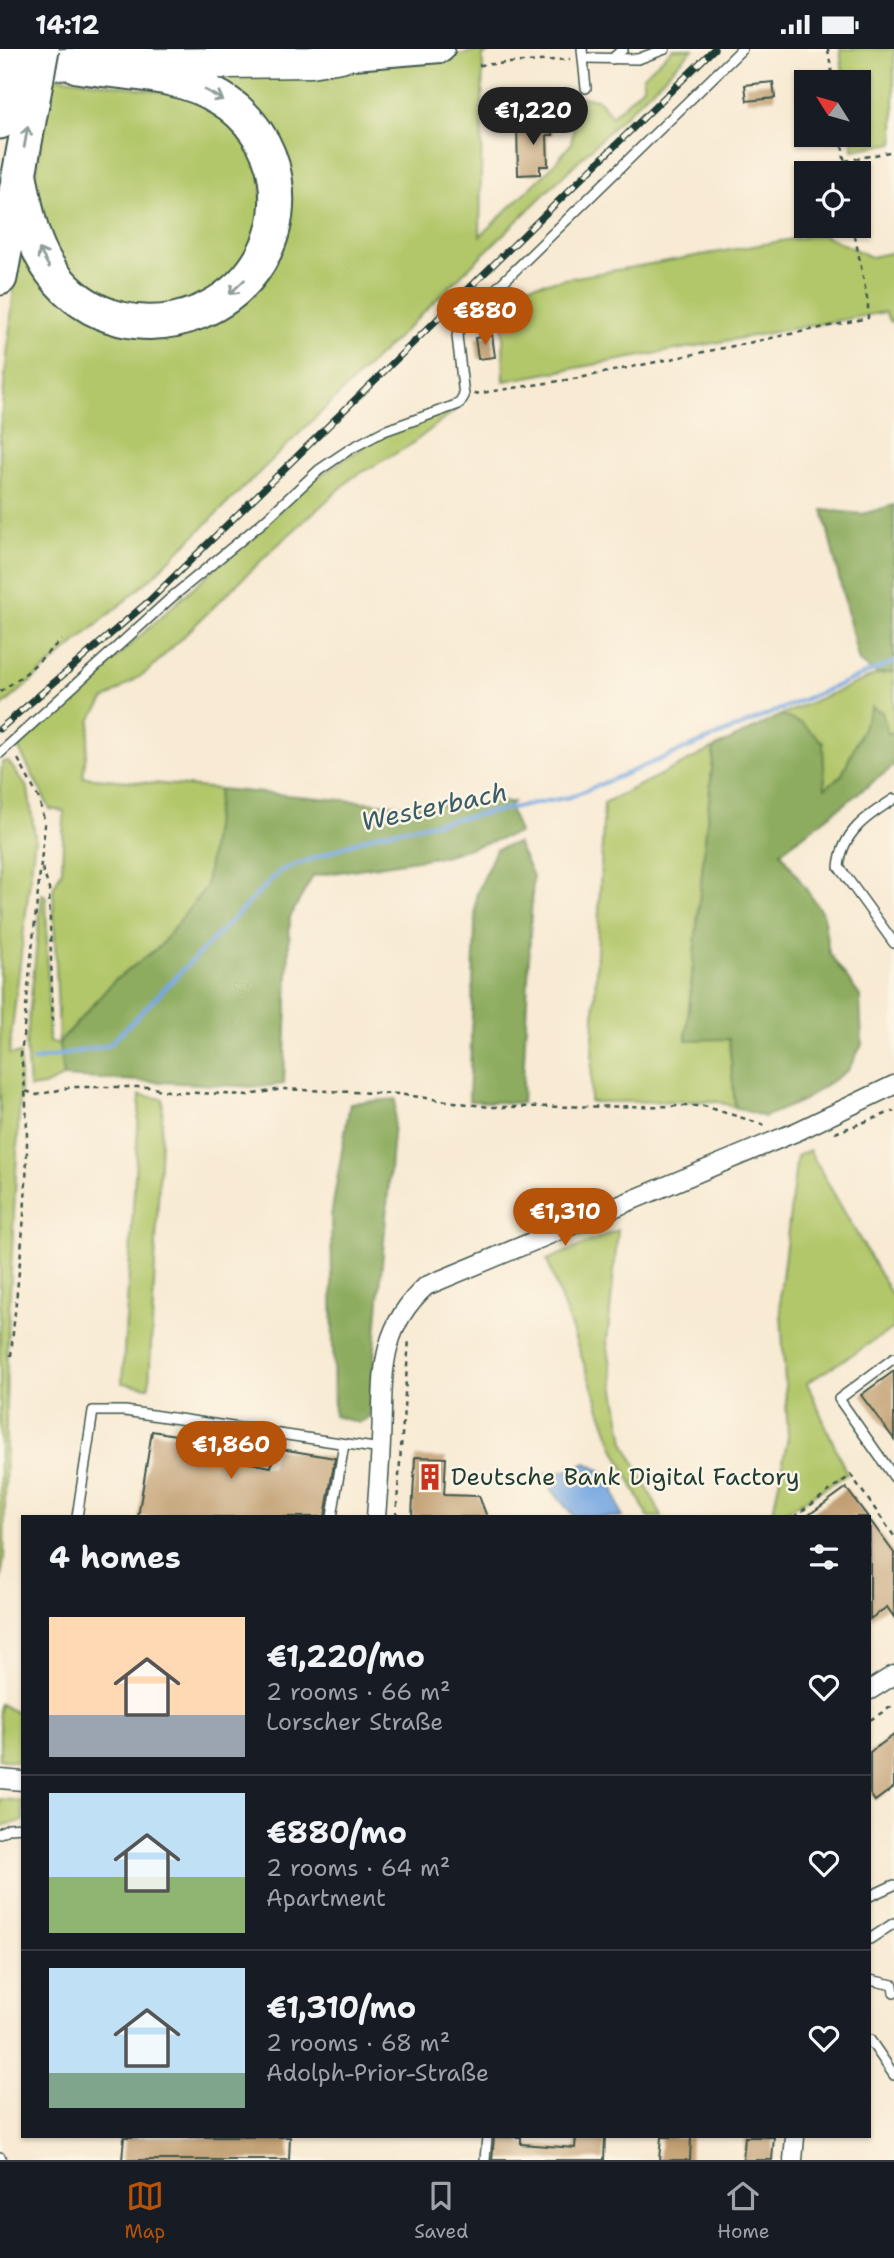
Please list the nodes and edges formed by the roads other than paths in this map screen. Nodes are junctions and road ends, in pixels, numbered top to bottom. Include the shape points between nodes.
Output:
1 (14, 49) edge
2 (42, 49) edge
3 (293, 49) edge
4 (441, 49) edge
5 (624, 49) edge
6 (665, 49) edge
7 (742, 49) edge
8 (583, 53) edge
9 (341, 57) junction
10 (612, 59) junction
11 (77, 66) junction
12 (586, 88) dead end
13 (9, 96) edge
14 (20, 176) junction
15 (0, 278) edge
16 (0, 753) edge
17 (894, 799) edge
18 (894, 943) edge
19 (894, 1086) edge
20 (894, 1358) edge
21 (344, 1444) junction
22 (381, 1449) junction
23 (894, 1477) edge
24 (77, 1515) edge
25 (332, 1515) edge
26 (376, 1515) edge
27 (894, 1675) edge
28 (871, 1689) edge
29 (0, 1779) edge
30 (21, 1781) edge
31 (21, 1827) edge
32 (0, 1833) edge
33 (894, 1885) edge
34 (871, 1896) edge
35 (894, 1923) edge
36 (871, 1938) edge
37 (871, 1980) edge
38 (894, 1987) edge
39 (871, 2041) edge
40 (894, 2075) edge
41 (487, 2138) edge
42 (795, 2138) edge
43 (485, 2160) edge
44 (793, 2160) edge

1 - 13 highway, bridge
2 - 13 highway, bridge
3 - 9 highway
4 - 9 main road
5 - 10 lane
6 - 10 lane via 638,59
7 - 16 lane via 462,322 457,336 464,396 459,404 384,431 319,471
8 - 10 lane
8 - 12 lane
9 - 11 highway via 311,62 117,61
11 - 13 highway
11 -> 14 highway via 190,83 240,113 266,148 273,168 276,211 264,252 239,287 204,311 162,322 120,319 80,300 50,270 31,231
14 -> 13 highway
14 - 15 highway
17 - 18 lane via 856,827 846,840 839,867
19 - 22 street via 426,1286 396,1321 386,1352
20 - 23 lane via 839,1399
21 - 22 lane
21 - 24 lane via 125,1411 93,1411
21 - 25 lane
22 - 26 street
27 - 28 street
29 - 30 street
31 - 32 lane
33 - 34 lane
35 - 36 lane
37 - 38 lane
39 - 40 lane
41 - 43 lane
42 - 44 street

